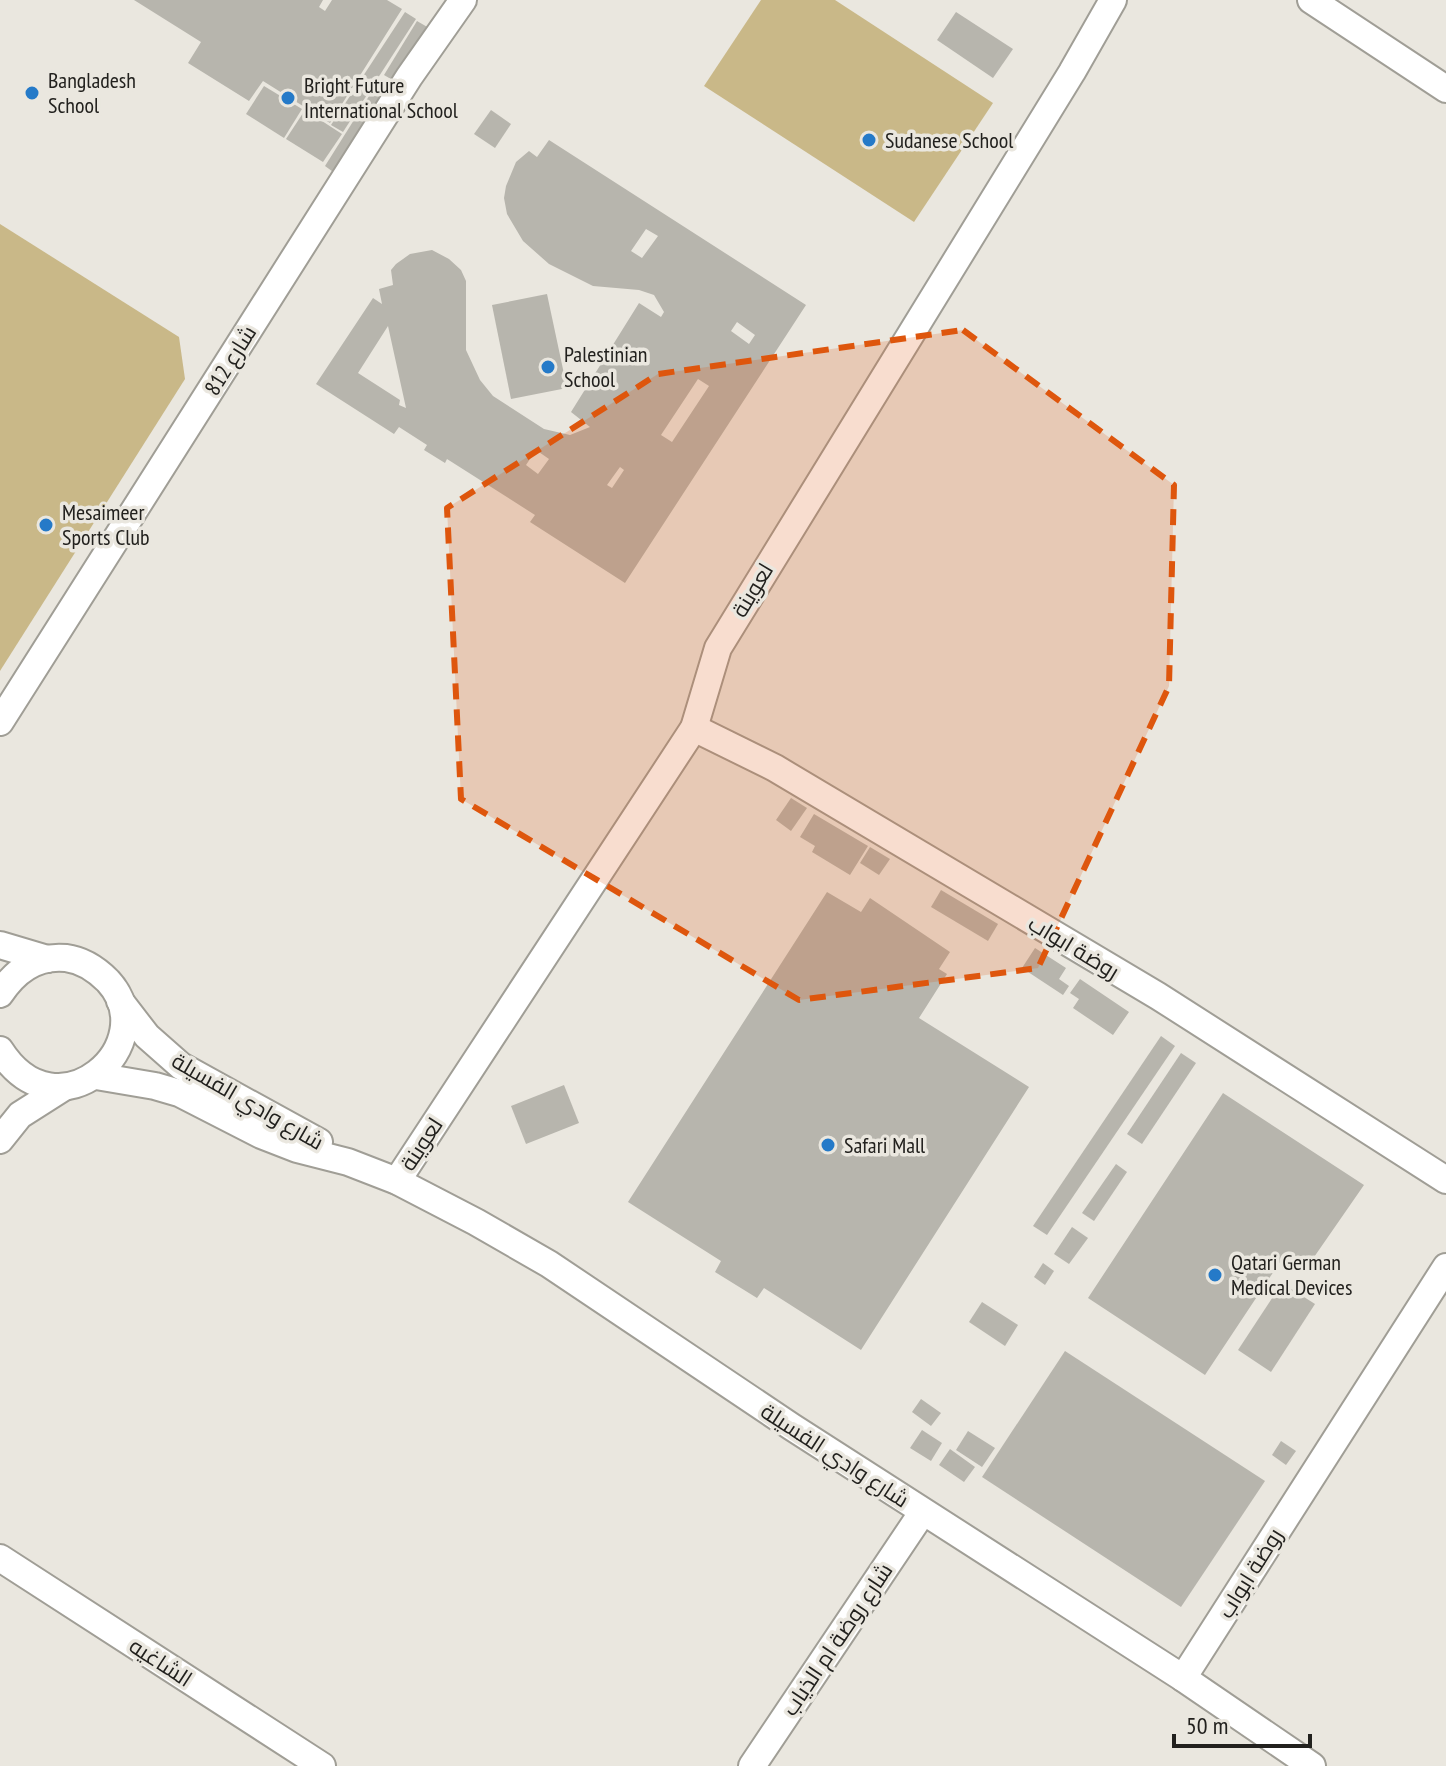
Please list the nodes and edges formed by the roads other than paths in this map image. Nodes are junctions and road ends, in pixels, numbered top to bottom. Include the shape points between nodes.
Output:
1 (463, 0) edge
2 (1113, 0) edge
3 (1311, 0) edge
4 (1446, 89) edge
5 (0, 722) edge
6 (694, 728) junction
7 (0, 945) edge
8 (47, 959) junction
9 (0, 994) edge
10 (120, 1001) junction
11 (0, 1050) edge
12 (96, 1076) junction
13 (64, 1087) junction
14 (0, 1140) edge
15 (348, 1162) junction
16 (1446, 1180) edge
17 (397, 1181) junction
18 (1446, 1267) edge
19 (922, 1513) junction
20 (0, 1558) edge
21 (1183, 1678) junction
22 (322, 1766) edge
23 (752, 1766) edge
24 (1312, 1766) edge

1 - 5 street, شارع 812
2 - 6 street, لعوينة via 718,648
3 - 4 street
6 - 16 street, روضة ابواب via 775,768 1158,996
6 - 17 street, لعوينة
7 - 8 street
8 - 9 street via 28,965
8 - 10 street, شارع وادي الفسيلة via 83,962 111,984
10 - 12 street via 120,1042
10 - 15 street, شارع وادي الفسيلة via 147,1036 181,1066
11 - 13 street via 25,1078
12 - 13 street
12 - 15 street, شارع وادي الفسيلة via 179,1093 261,1135
13 - 14 street via 20,1115
15 - 17 street, شارع وادي الفسيلة
17 - 19 street, شارع وادي الفسيلة via 549,1264
18 - 21 street, روضة ابواب
19 - 21 street, شارع وادي الفسيلة
19 - 23 street, شارع روضة ام الذياب
20 - 22 street, الشاغيه
21 - 24 street, شارع وادي الفسيلة

